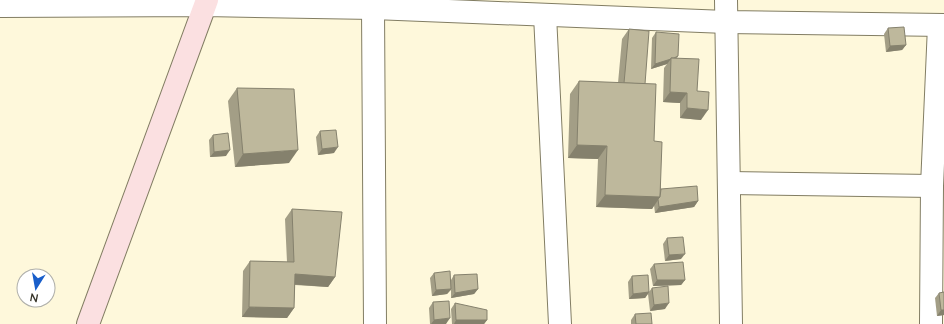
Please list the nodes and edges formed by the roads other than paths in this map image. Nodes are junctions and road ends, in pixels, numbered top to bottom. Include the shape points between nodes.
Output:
1 (726, 0) edge
2 (206, 3) edge
3 (0, 6) edge
4 (374, 8) junction
5 (545, 15) junction
6 (726, 22) junction
7 (942, 25) edge
8 (729, 183) junction
9 (932, 186) junction
10 (88, 324) edge
11 (375, 324) edge
12 (560, 324) edge
13 (731, 324) edge
14 (931, 324) edge

1 - 6 street
2 - 3 street
2 - 4 street
2 - 10 street
4 - 5 street
4 - 11 street
5 - 6 street
5 - 12 street
6 - 7 street
6 - 8 street
7 - 9 street
8 - 9 street
8 - 13 street
9 - 14 street

